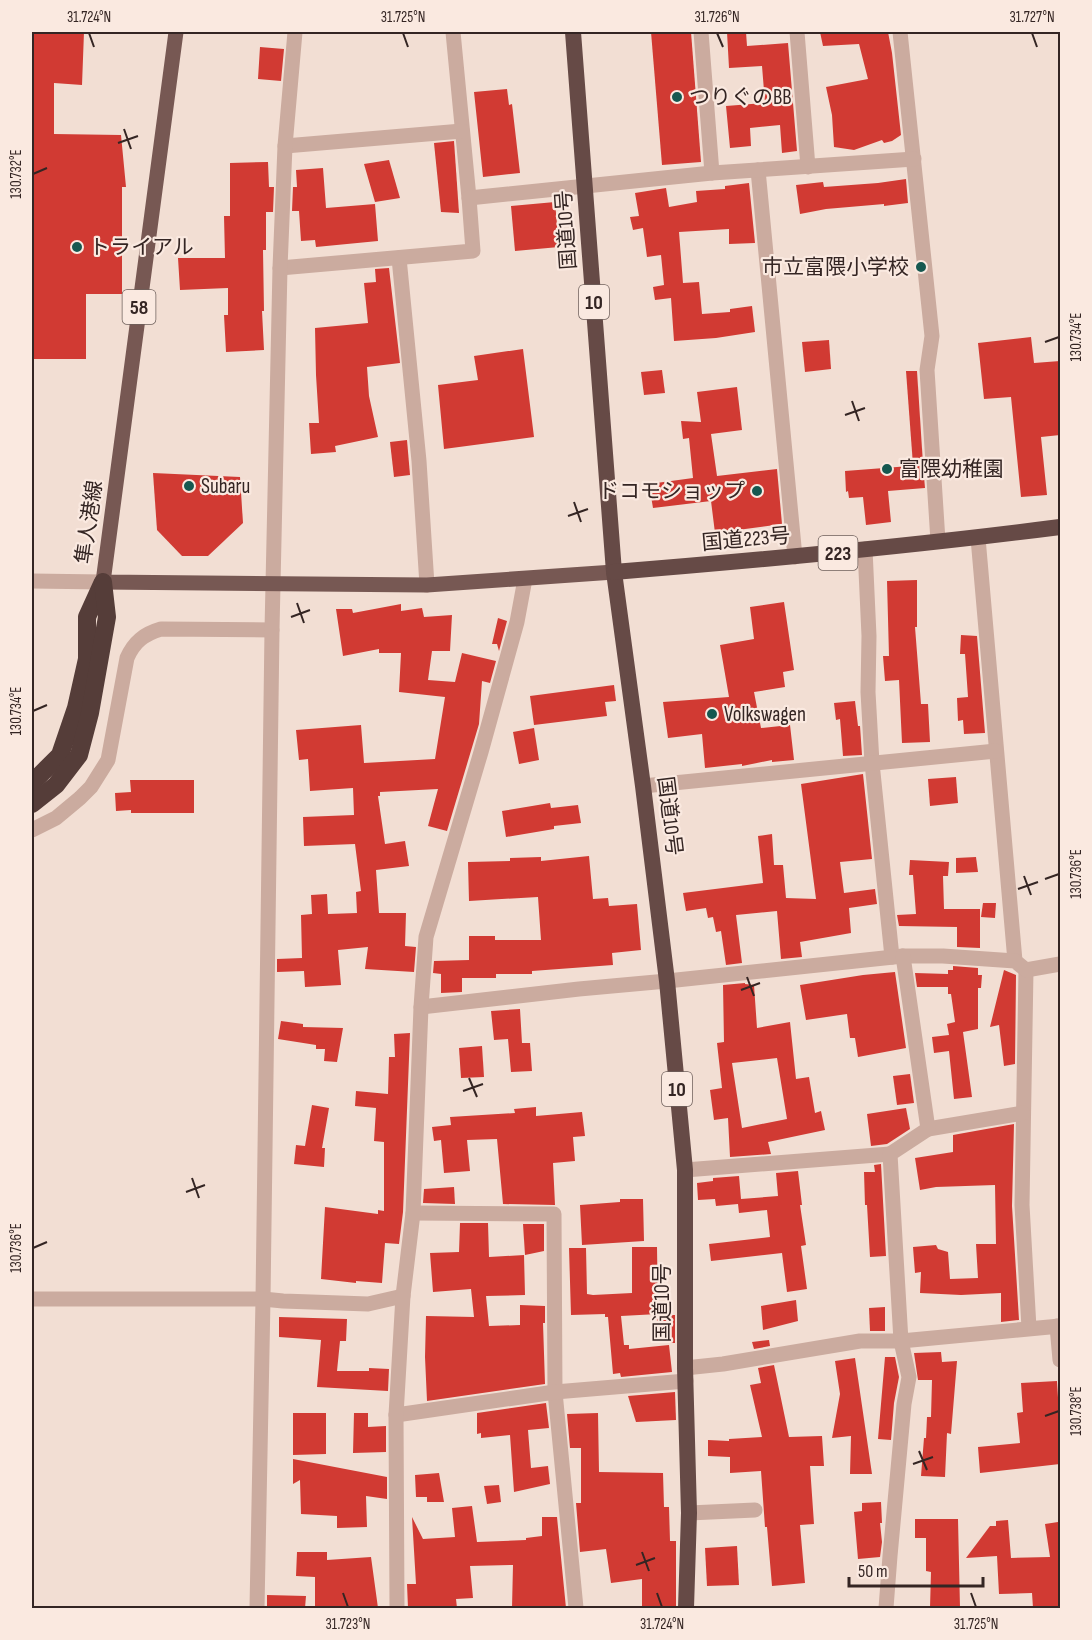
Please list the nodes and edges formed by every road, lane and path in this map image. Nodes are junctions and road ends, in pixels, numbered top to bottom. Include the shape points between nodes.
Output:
1 (176, 32) edge
2 (295, 32) edge
3 (453, 32) edge
4 (573, 32) edge
5 (700, 32) edge
6 (797, 32) edge
7 (900, 32) edge
8 (462, 131) junction
9 (285, 146) junction
10 (914, 159) junction
11 (808, 166) junction
12 (758, 170) junction
13 (712, 173) junction
14 (585, 186) junction
15 (469, 198) junction
16 (399, 258) junction
17 (280, 268) junction
18 (1060, 527) edge
19 (978, 538) junction
20 (938, 541) junction
21 (865, 549) junction
22 (795, 557) junction
23 (614, 572) junction
24 (525, 579) junction
25 (32, 581) edge
26 (103, 582) junction
27 (273, 585) junction
28 (427, 585) junction
29 (272, 630) junction
30 (996, 751) junction
31 (872, 763) junction
32 (32, 783) edge
33 (644, 786) junction
34 (32, 804) edge
35 (32, 830) edge
36 (897, 956) junction
37 (1060, 964) edge
38 (1020, 965) junction
39 (667, 981) junction
40 (422, 1007) junction
41 (1023, 1113) junction
42 (928, 1129) junction
43 (890, 1154) junction
44 (685, 1170) junction
45 (413, 1213) junction
46 (403, 1296) junction
47 (32, 1299) edge
48 (263, 1299) junction
49 (1059, 1326) edge
50 (1029, 1328) junction
51 (901, 1341) junction
52 (1060, 1360) edge
53 (685, 1375) junction
54 (555, 1392) junction
55 (396, 1415) junction
56 (755, 1510) dead end
57 (689, 1513) junction
58 (257, 1608) edge
59 (397, 1608) edge
60 (576, 1608) edge
61 (686, 1608) edge
62 (886, 1608) edge

1 - 26 main road, 隼人港線 / 58
2 - 9 street
3 - 8 street
4 - 14 highway, 国道10号 / 10
5 - 13 street
6 - 11 street
7 - 10 street
8 - 9 street
8 - 15 street
9 - 17 street
10 - 11 street
10 - 20 street via 932,336 927,370
11 - 12 street
12 - 13 street
12 - 22 street
13 - 14 street
14 - 15 street
14 - 23 highway, 国道10号 / 10
15 - 16 street via 473,251
16 - 17 street
16 - 28 street
17 - 27 street
18 - 19 highway, 国道223号 / 223
19 - 20 highway, 国道223号 / 223
19 - 30 street
20 - 21 highway, 国道223号 / 223
21 - 22 highway, 国道223号 / 223
21 - 31 street
22 - 23 highway, 国道223号 / 223
23 - 24 main road, 隼人港線
23 - 33 highway, 国道10号 / 10
24 - 28 main road, 隼人港線
24 - 40 street via 490,720 426,937
25 - 26 street
26 - 27 main road, 隼人港線
26 - 32 highway via 87,617 87,659 60,755
26 - 34 highway via 107,617 79,755 56,785
27 - 28 main road, 隼人港線
27 - 29 street
29 - 35 street via 161,629 139,639 127,658 108,760 91,787 69,809
29 - 48 street
30 - 31 street
30 - 38 street
31 - 33 street
31 - 36 street
33 - 39 highway, 国道10号 / 10
36 - 38 street via 943,956
36 - 39 street
36 - 42 street
37 - 38 street
38 - 41 street
39 - 40 street
39 - 44 highway, 国道10号 / 10
40 - 45 street
41 - 42 street
41 - 50 street via 1022,1204
42 - 43 street
43 - 44 street
43 - 51 street
44 - 53 highway, 国道10号 / 10
45 - 46 street
45 - 54 street via 554,1214
46 - 48 street via 368,1304
46 - 55 street
47 - 48 street
48 - 58 street
49 - 50 street
49 - 52 street
50 - 51 street
51 - 53 street via 860,1341 723,1364
51 - 62 street via 909,1377
53 - 54 street
53 - 57 highway, 国道10号 / 10
54 - 55 street
54 - 60 street
55 - 59 street
56 - 57 street
57 - 61 highway, 国道10号 / 10

